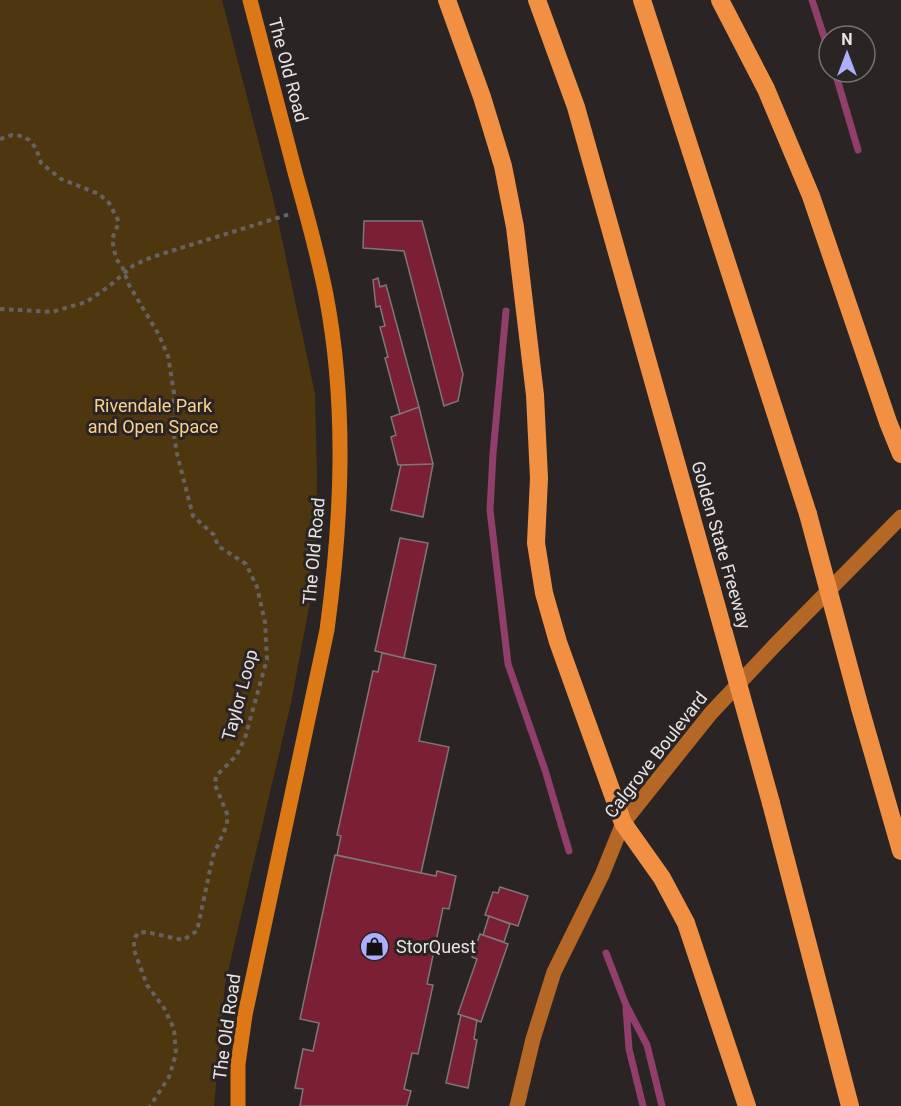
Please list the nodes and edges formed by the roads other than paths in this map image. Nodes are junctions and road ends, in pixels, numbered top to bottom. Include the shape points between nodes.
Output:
1 (250, 0) edge
2 (447, 0) edge
3 (537, 0) edge
4 (642, 0) edge
5 (720, 0) edge
6 (901, 454) edge
7 (901, 517) edge
8 (623, 823) junction
9 (901, 851) edge
10 (238, 1106) edge
11 (517, 1106) edge
12 (747, 1106) edge
13 (850, 1106) edge

1 - 10 main road, The Old Road via 326,295 339,409 340,468 327,630 245,1015 238,1064
2 - 8 highway via 503,166 515,227 535,395 539,478 536,543 543,593
3 - 13 highway, Golden State Freeway, bridge via 576,107 771,803
4 - 9 highway, bridge via 808,514
5 - 6 highway via 766,89 811,196
7 - 8 main road, Calgrove Boulevard via 711,713
8 - 11 main road, Calgrove Boulevard via 554,972 532,1039
8 - 12 highway via 662,878 686,923

